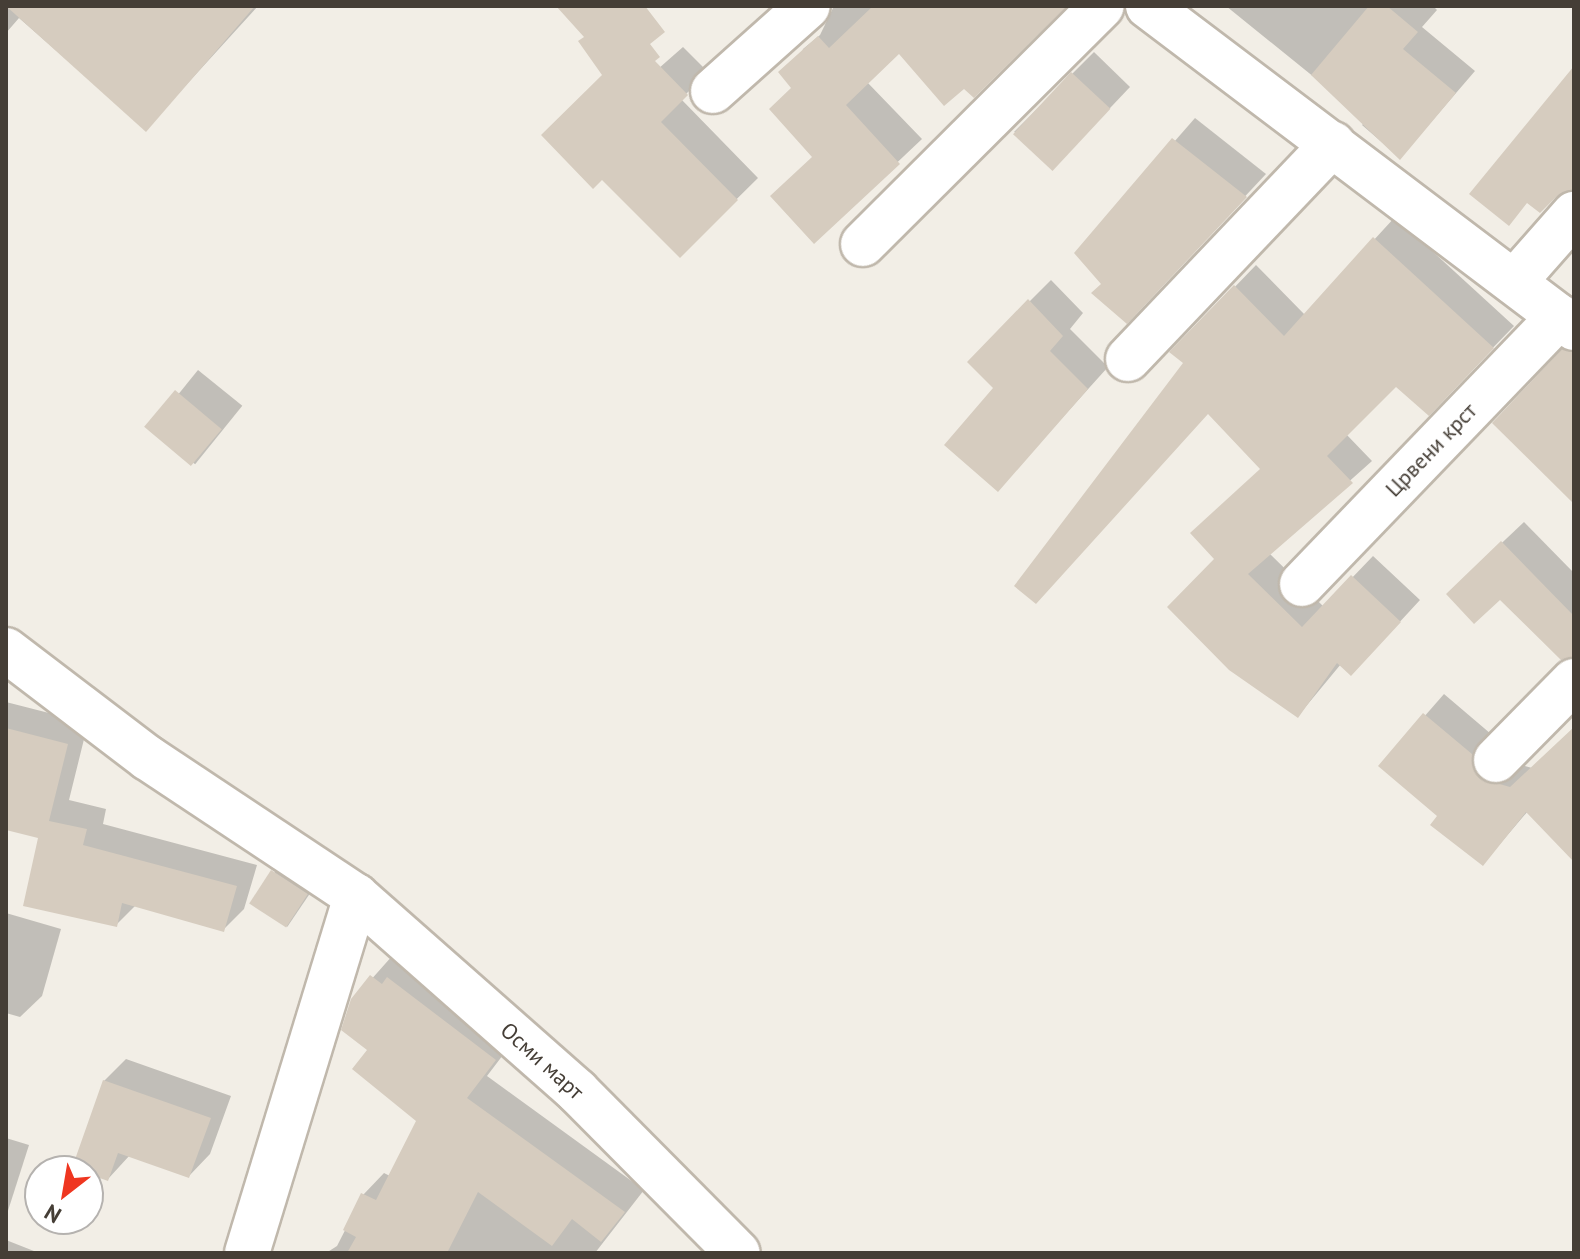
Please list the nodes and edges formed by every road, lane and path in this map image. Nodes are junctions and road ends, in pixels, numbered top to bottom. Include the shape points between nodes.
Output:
1 (808, 6) edge
2 (1102, 6) edge
3 (1148, 6) edge
4 (713, 91) dead end
5 (1333, 144) junction
6 (1574, 214) edge
7 (863, 244) dead end
8 (1514, 282) junction
9 (1567, 322) edge
10 (1128, 359) dead end
11 (1302, 584) dead end
12 (6, 650) edge
13 (1574, 681) edge
14 (1496, 760) dead end
15 (356, 896) junction
16 (723, 1247) edge
17 (247, 1253) edge

1 - 4 street
2 - 7 street
3 - 5 street, Црвени крст
5 - 8 street, Црвени крст
5 - 10 street
6 - 8 street
8 - 9 street, Црвени крст
9 - 11 street, Црвени крст
12 - 15 street, Осми март via 148,758
13 - 14 street
15 - 16 street, Осми март via 577,1091
15 - 17 street

